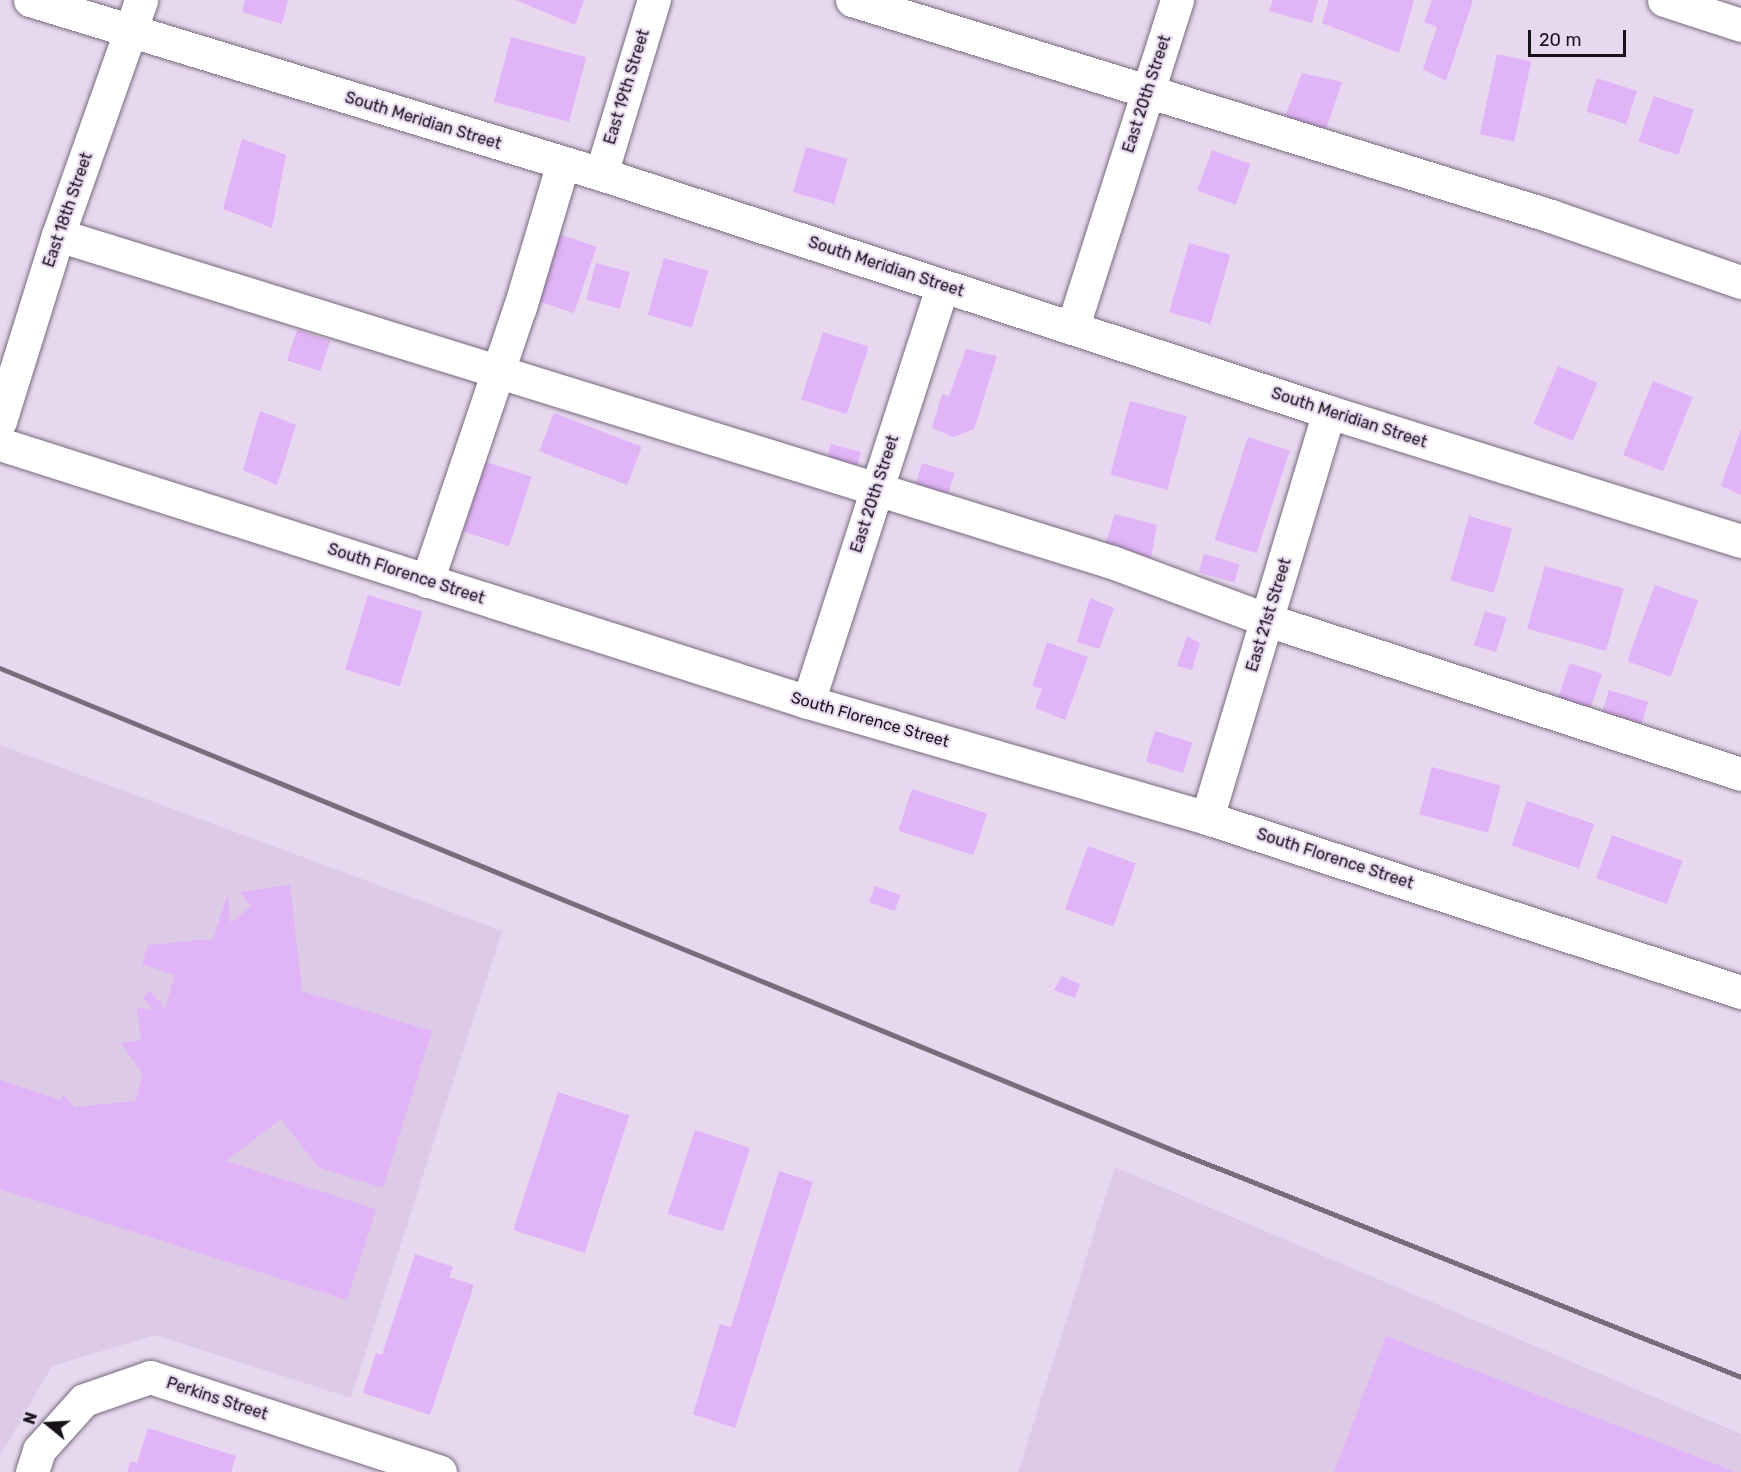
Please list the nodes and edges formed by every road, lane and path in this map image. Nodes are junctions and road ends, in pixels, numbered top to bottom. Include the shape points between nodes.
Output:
1 (30, 0) edge
2 (141, 0) edge
3 (654, 0) edge
4 (852, 0) edge
5 (1177, 0) edge
6 (1664, 0) edge
7 (1741, 25) edge
8 (130, 33) junction
9 (1147, 93) junction
10 (563, 163) junction
11 (601, 174) junction
12 (58, 235) junction
13 (1741, 282) edge
14 (942, 286) junction
15 (1073, 326) junction
16 (499, 369) junction
17 (2, 410) edge
18 (1329, 412) junction
19 (0, 444) edge
20 (876, 491) junction
21 (1741, 541) edge
22 (427, 580) junction
23 (1267, 620) junction
24 (808, 702) junction
25 (1741, 774) edge
26 (1207, 818) junction
27 (1741, 992) edge
28 (32, 1472) edge
29 (440, 1472) edge

1 - 8 street, South Meridian Street
2 - 8 street, East 18th Street
3 - 11 street, East 19th Street
4 - 9 street
5 - 9 street, East 20th Street
6 - 7 street
8 - 10 street, South Meridian Street
8 - 12 street, East 18th Street
9 - 13 street via 1551,216
9 - 15 street, East 20th Street
10 - 11 street, South Meridian Street
10 - 16 street
11 - 14 street, South Meridian Street
12 - 16 street via 415,348
12 - 17 street, East 18th Street
14 - 15 street, South Meridian Street
14 - 20 street, East 20th Street
15 - 18 street, South Meridian Street
16 - 20 street
16 - 22 street
18 - 21 street, South Meridian Street
18 - 23 street, East 21st Street
19 - 22 street, South Florence Street
20 - 23 street via 1112,562
20 - 24 street, East 20th Street
22 - 24 street, South Florence Street
23 - 25 street
23 - 26 street, East 21st Street
24 - 26 street, South Florence Street
26 - 27 street, South Florence Street
28 - 29 street, Perkins Street via 39,1450 84,1400 150,1377

